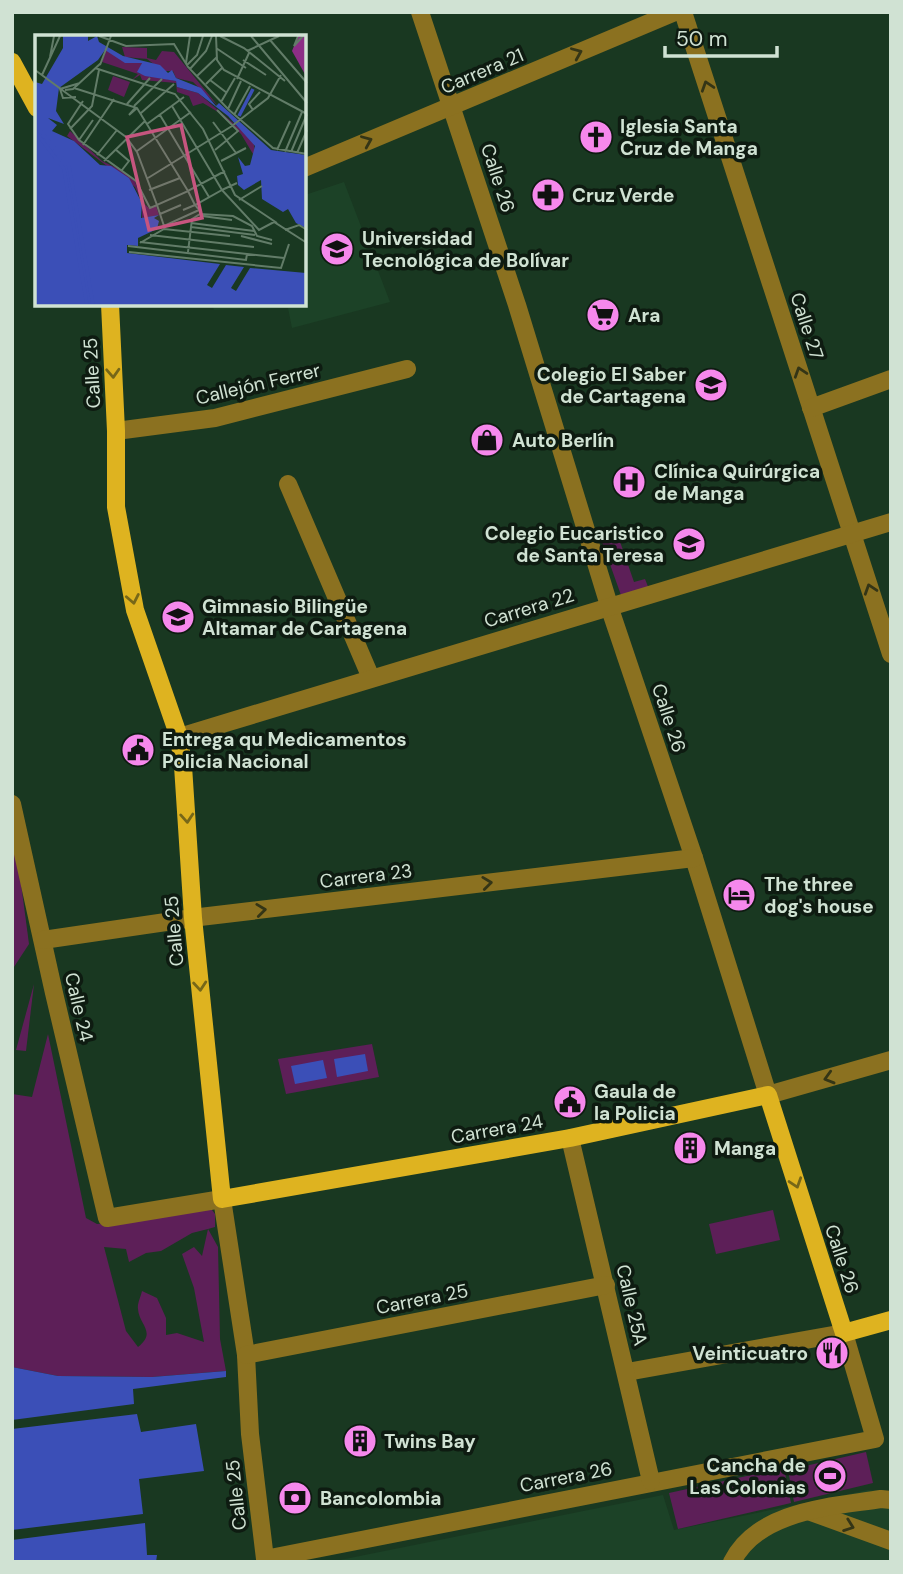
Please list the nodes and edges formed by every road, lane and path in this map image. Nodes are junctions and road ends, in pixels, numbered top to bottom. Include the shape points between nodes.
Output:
1 (420, 12) edge
2 (675, 12) edge
3 (683, 12) edge
4 (12, 62) edge
5 (35, 104) edge
6 (452, 106) junction
7 (306, 167) edge
8 (110, 306) edge
9 (407, 369) dead end
10 (891, 379) edge
11 (811, 408) junction
12 (116, 431) junction
13 (288, 484) dead end
14 (891, 522) edge
15 (852, 534) junction
16 (610, 606) junction
17 (891, 654) edge
18 (372, 678) junction
19 (179, 737) junction
20 (12, 804) edge
21 (694, 858) junction
22 (193, 918) junction
23 (43, 940) junction
24 (891, 1060) edge
25 (768, 1095) junction
26 (570, 1138) junction
27 (222, 1199) junction
28 (107, 1217) joint
29 (606, 1285) junction
30 (891, 1320) edge
31 (844, 1333) junction
32 (246, 1355) junction
33 (627, 1372) junction
34 (875, 1439) joint
35 (651, 1481) junction
36 (891, 1500) edge
37 (808, 1511) junction
38 (891, 1541) edge
39 (265, 1559) joint
40 (732, 1562) edge

1 - 6 street, Calle 26
6 -> 2 street, Carrera 21
11 -> 3 street, Calle 27
4 - 5 main road
7 -> 6 street, Carrera 21
6 - 16 street, Calle 26
8 -> 12 main road, Calle 25
9 - 12 street, Callejón Ferrer via 215,418
10 - 11 street
11 - 15 street, Calle 27
12 -> 19 main road, Calle 25 via 116,508 135,610
13 - 18 street
14 - 15 street, Carrera 22
15 - 16 street, Carrera 22
17 -> 15 street, Calle 27
16 - 18 street, Carrera 22
16 - 21 street, Calle 26
18 - 19 street, Carrera 22
19 -> 22 main road, Calle 25
20 - 23 street, Calle 24
22 -> 21 street, Carrera 23
21 - 25 street, Calle 26
22 - 23 street, Carrera 23
22 -> 27 main road, Calle 25
23 - 28 street, Calle 24
24 -> 25 street, Carrera 24
25 - 26 main road, Carrera 24
25 -> 31 main road, Calle 26
26 - 27 main road, Carrera 24
26 - 29 street, Calle 25A
27 - 28 street, Carrera 24
27 - 32 street, Calle 25
29 - 32 street, Carrera 25
29 - 33 street, Calle 25A
30 - 31 main road
31 - 33 street
31 - 34 street, Calle 26
32 - 39 street, Calle 25
33 - 35 street, Calle 25A
34 - 35 street, Carrera 26
35 - 39 street, Carrera 26
36 - 37 street
37 -> 38 street
37 - 40 street via 760,1528

